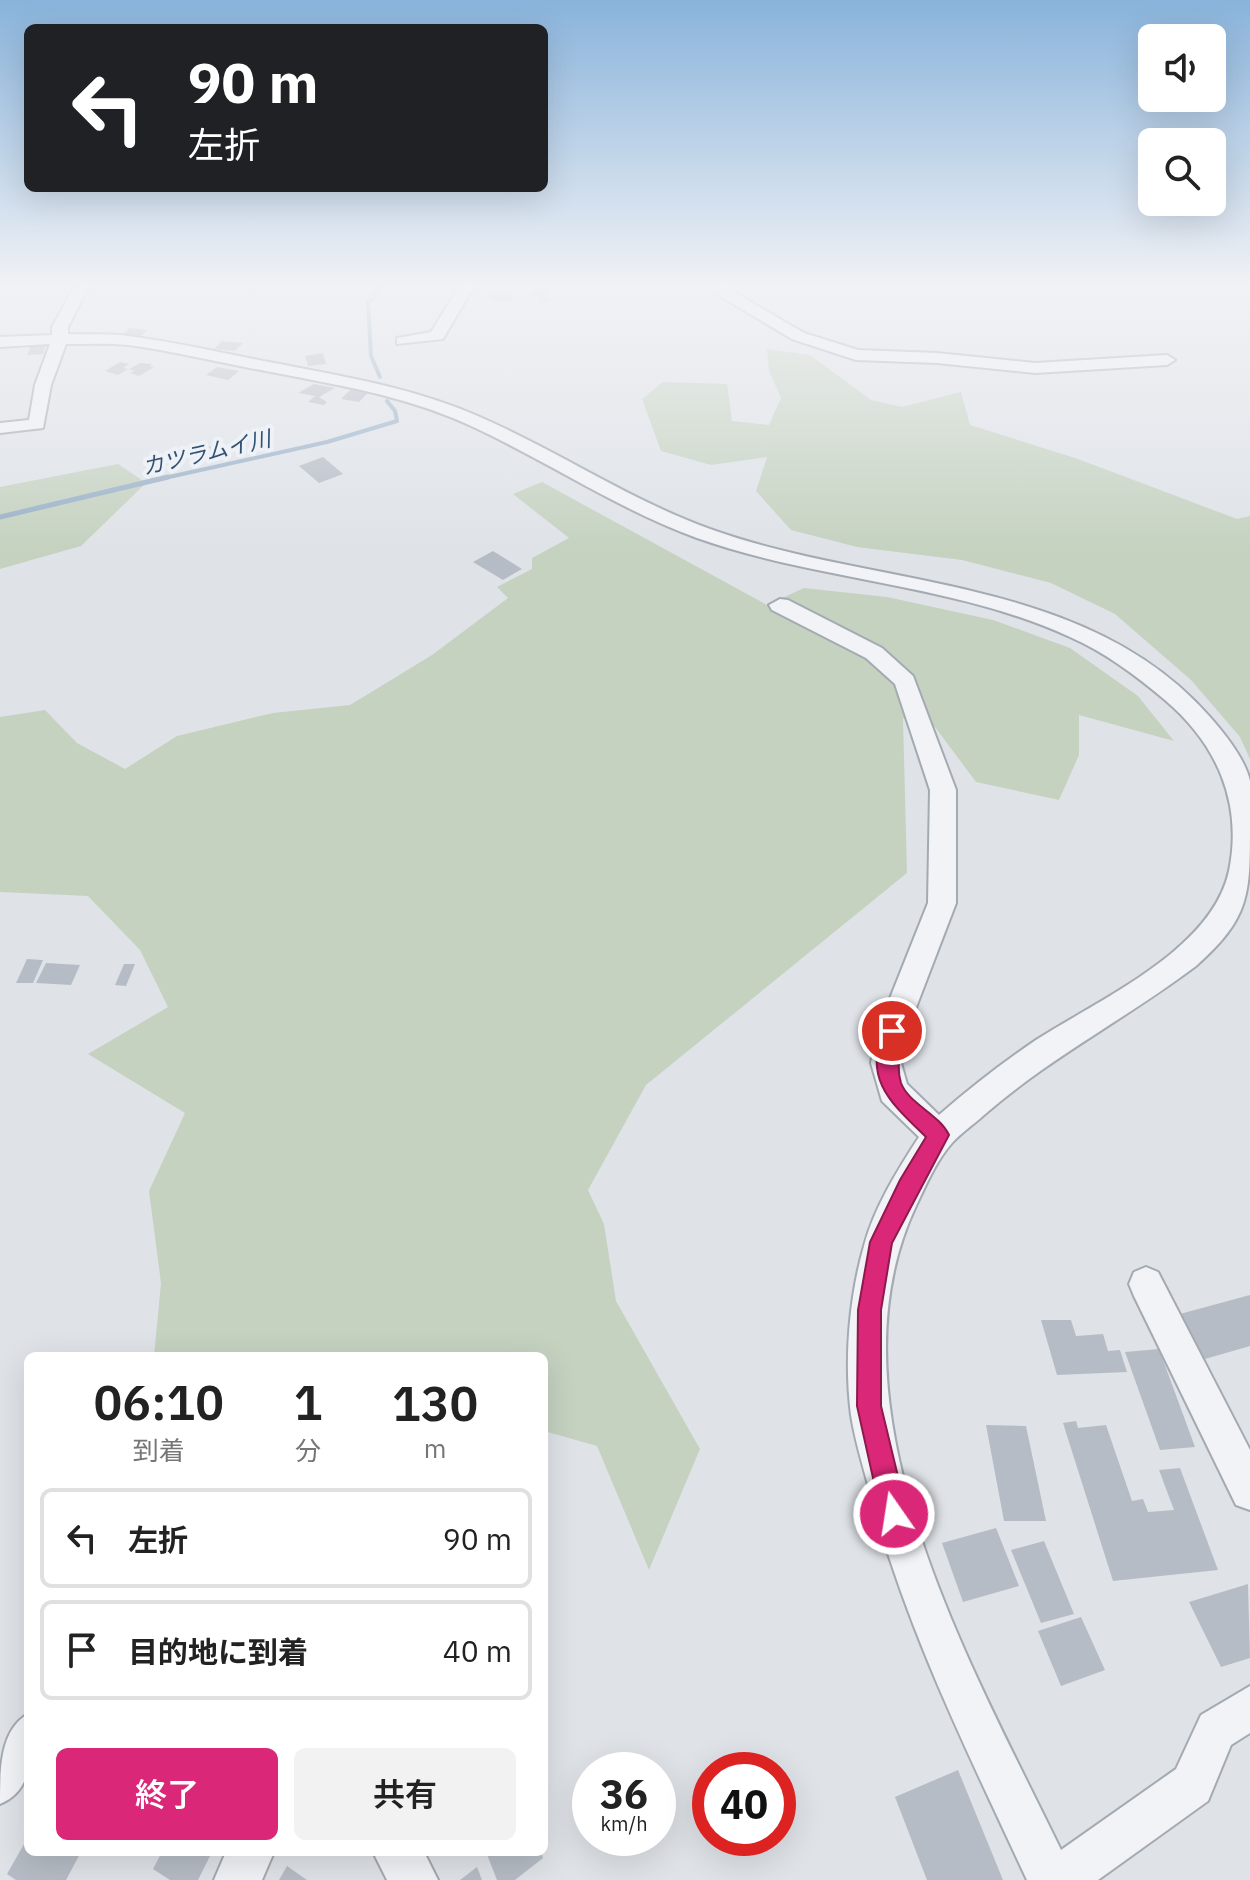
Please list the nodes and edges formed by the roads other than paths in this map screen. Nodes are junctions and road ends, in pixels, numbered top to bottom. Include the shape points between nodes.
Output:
1 (47, 374) edge
2 (304, 374) edge
3 (0, 428) edge
4 (780, 605) dead end
5 (938, 1135) junction
6 (1146, 1284) dead end
7 (1250, 1491) edge
8 (1250, 1708) edge
9 (24, 1743) edge
10 (0, 1782) edge
11 (249, 1856) edge
12 (399, 1856) edge
13 (237, 1880) edge
14 (415, 1880) edge
15 (1051, 1880) edge
16 (1059, 1880) edge

1 - 3 street via 37,424
2 - 5 street via 395,391 464,413 652,511 738,546 814,567 981,599 1068,627 1149,671 1207,727 1241,789 1248,822 1237,896 1215,931 1167,971 995,1085
4 - 5 street via 874,653 905,681 943,790 942,903 892,1031 886,1063 893,1091
5 - 15 street via 881,1242 870,1310 869,1406 894,1514 935,1632
6 - 7 street
8 - 16 street via 1216,1730 1192,1785
9 - 10 street
11 - 13 street
12 - 14 street

